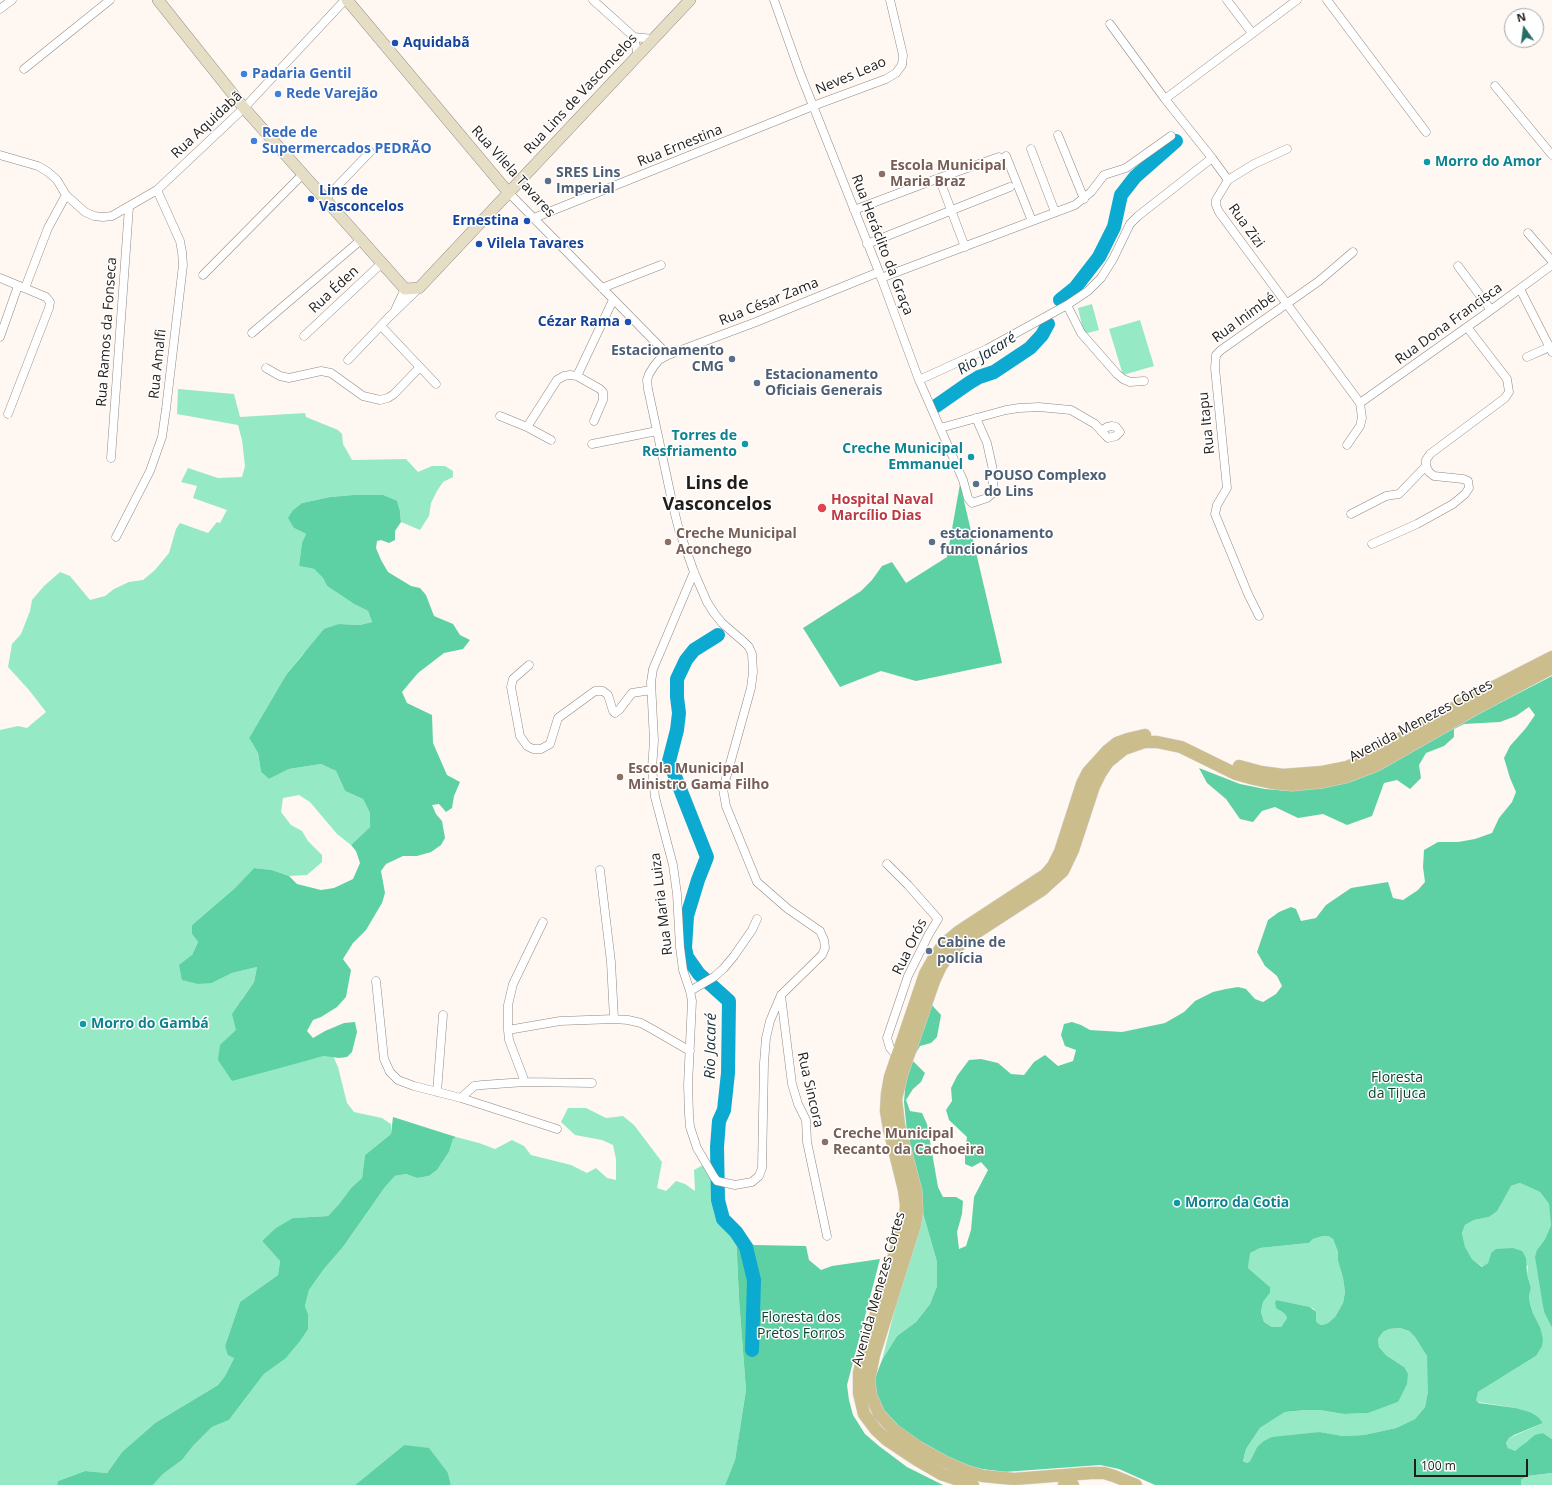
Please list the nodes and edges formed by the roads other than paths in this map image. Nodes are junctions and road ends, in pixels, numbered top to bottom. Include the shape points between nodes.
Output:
1 (12, 0) edge
2 (110, 0) edge
3 (158, 0) edge
4 (346, 0) edge
5 (593, 0) edge
6 (690, 0) edge
7 (774, 0) edge
8 (890, 0) edge
9 (1227, 0) edge
10 (1297, 0) edge
11 (1327, 0) edge
12 (0, 10) edge
13 (1110, 24) dead end
14 (1252, 33) junction
15 (634, 37) junction
16 (653, 39) junction
17 (638, 56) junction
18 (24, 69) dead end
19 (1496, 86) dead end
20 (1165, 99) junction
21 (813, 106) junction
22 (244, 108) junction
23 (1426, 132) dead end
24 (1058, 134) dead end
25 (1171, 136) dead end
26 (1287, 149) dead end
27 (1031, 150) dead end
28 (370, 152) dead end
29 (0, 155) edge
30 (1552, 155) edge
31 (1212, 158) junction
32 (303, 174) junction
33 (939, 178) junction
34 (1228, 180) junction
35 (1010, 187) dead end
36 (157, 190) junction
37 (508, 192) junction
38 (66, 195) junction
39 (325, 199) junction
40 (1084, 199) junction
41 (129, 207) junction
42 (854, 210) junction
43 (951, 211) junction
44 (1055, 212) junction
45 (534, 218) junction
46 (1032, 221) junction
47 (1528, 233) dead end
48 (362, 239) junction
49 (868, 244) junction
50 (965, 247) junction
51 (1353, 252) dead end
52 (1552, 261) edge
53 (382, 263) junction
54 (661, 265) dead end
55 (1552, 265) edge
56 (1458, 266) dead end
57 (203, 275) dead end
58 (880, 275) junction
59 (0, 278) edge
60 (22, 287) junction
61 (405, 288) junction
62 (419, 288) junction
63 (602, 288) junction
64 (1520, 289) junction
65 (613, 300) junction
66 (1287, 302) junction
67 (1067, 305) junction
68 (1491, 310) junction
69 (394, 312) junction
70 (381, 326) junction
71 (1467, 327) junction
72 (252, 333) dead end
73 (304, 336) dead end
74 (0, 337) edge
75 (1551, 348) edge
76 (668, 355) junction
77 (1216, 355) joint
78 (1527, 357) dead end
79 (348, 360) dead end
80 (420, 367) junction
81 (266, 368) dead end
82 (577, 376) junction
83 (919, 380) junction
84 (1144, 381) dead end
85 (436, 384) dead end
86 (1360, 403) junction
87 (8, 414) dead end
88 (500, 416) dead end
89 (976, 418) junction
90 (594, 420) dead end
91 (527, 427) junction
92 (940, 428) junction
93 (657, 431) junction
94 (1101, 431) dead end
95 (551, 440) dead end
96 (592, 444) dead end
97 (1347, 444) dead end
98 (111, 458) dead end
99 (1426, 466) junction
100 (1351, 514) dead end
101 (116, 537) dead end
102 (1372, 544) dead end
103 (694, 572) junction
104 (1259, 616) dead end
105 (1552, 657) edge
106 (529, 665) dead end
107 (1552, 668) edge
108 (651, 690) junction
109 (886, 864) dead end
110 (600, 870) dead end
111 (758, 919) dead end
112 (543, 922) dead end
113 (376, 981) dead end
114 (690, 991) junction
115 (781, 995) junction
116 (443, 1015) dead end
117 (614, 1019) junction
118 (508, 1030) junction
119 (690, 1051) junction
120 (897, 1056) junction
121 (525, 1082) junction
122 (592, 1083) dead end
123 (437, 1092) junction
124 (461, 1098) junction
125 (557, 1129) dead end
126 (827, 1236) dead end
127 (973, 1485) edge
128 (1064, 1485) edge
129 (1073, 1485) edge
130 (1136, 1485) edge

1 - 12 street
2 - 18 street
3 - 22 street
4 - 22 street, Rua Aquidabã
4 - 37 street, Rua Vilela Tavares
5 - 15 street
6 - 16 street, Rua Lins de Vasconcelos
7 - 21 street, Rua Heráclito da Graça
8 - 21 street, Neves Leao via 903,55 902,65 896,73 886,79
9 - 14 street
10 - 14 street
11 - 23 street
13 - 20 street
14 - 20 street
15 - 16 street
15 - 17 street
16 - 17 street, Rua Lins de Vasconcelos
17 - 37 street, Rua Lins de Vasconcelos
19 - 30 street
20 - 31 street
21 - 42 street, Rua Heráclito da Graça
21 - 45 street, Rua Ernestina
22 - 32 street
22 - 36 street, Rua Aquidabã
24 - 40 street
25 - 40 street via 1126,168 1104,175
26 - 34 street via 1254,164
27 - 44 street
28 - 39 street
29 - 38 street, Rua Aquidabã via 38,166 48,172 57,180
31 - 34 street
31 - 67 street via 1138,216 1128,228 1113,259 1100,278 1088,291
32 - 39 street
32 - 57 street
33 - 42 street
33 - 43 street
33 - 46 street via 1002,157
34 - 66 street, Rua Zizi via 1216,200 1219,212
35 - 43 street
36 - 41 street, Rua Aquidabã
36 - 101 street, Rua Amalfi via 177,234 183,265 166,409 162,437 150,471
37 - 45 street, Rua Vilela Tavares
37 - 62 street, Rua Lins de Vasconcelos
38 - 41 street, Rua Aquidabã via 85,212 94,216 112,216
38 - 60 street via 48,228
39 - 48 street
40 - 44 street, Rua César Zama
41 - 98 street, Rua Ramos da Fonseca
42 - 49 street, Rua Heráclito da Graça
43 - 49 street
43 - 50 street
44 - 46 street, Rua César Zama
45 - 63 street, Rua Vilela Tavares
46 - 50 street, Rua César Zama
47 - 52 street
48 - 53 street
48 - 72 street
49 - 58 street, Rua Heráclito da Graça
50 - 58 street, Rua César Zama
51 - 66 street, Rua Inimbé via 1319,281
53 - 61 street
53 - 73 street, Rua Éden
54 - 63 street
55 - 64 street, Rua Dona Francisca
56 - 68 street
58 - 76 street, Rua César Zama
58 - 83 street, Rua Heráclito da Graça
59 - 60 street
60 - 74 street
60 - 87 street via 46,297 50,305
61 - 62 street
61 - 69 street, Rua Lins de Vasconcelos
62 - 69 street, Rua Lins de Vasconcelos
63 - 65 street, Rua Vilela Tavares
64 - 68 street, Rua Dona Francisca
64 - 75 street
65 - 76 street, Rua Vilela Tavares
65 - 82 street
66 - 77 street, Rua Inimbé
66 - 86 street, Rua Zizi
67 - 83 street via 987,348
67 - 84 street via 1080,333 1117,374 1130,382
68 - 71 street, Rua Dona Francisca
69 - 70 street, Rua Lins de Vasconcelos
70 - 79 street, Rua Lins de Vasconcelos
70 - 80 street
71 - 86 street, Rua Dona Francisca
71 - 99 street via 1507,379 1509,392 1506,398 1430,454
75 - 78 street
76 - 93 street via 659,360 648,374 647,380
77 - 104 street, Rua Itapu via 1215,368 1227,488 1216,505 1215,514
80 - 81 street via 394,394 380,400 363,396 331,373 322,371 290,378
80 - 85 street
82 - 90 street via 603,392 603,400
82 - 91 street via 564,376 557,380
83 - 92 street, Rua Heráclito da Graça
86 - 97 street via 1360,426
88 - 91 street
89 - 92 street
89 - 92 street, Rua Heráclito da Graça via 990,455 993,493 975,503 968,498 963,480
89 - 94 street via 1019,408 1055,408 1071,410
91 - 95 street
93 - 96 street
93 - 103 street via 678,524
99 - 100 street via 1399,494 1386,496
99 - 102 street via 1434,476 1468,481 1469,488 1453,504
103 - 108 street, Rua Maria Luiza via 657,658
103 - 115 street via 714,614 749,647 752,654 751,688 723,789 723,798 730,818 757,882 788,909 820,931 824,940 822,955
105 - 120 main road, Avenida Menezes Côrtes via 1468,700 1361,762 1322,772 1282,775 1261,772 1232,764 1184,740 1169,736 1141,735 1117,743 1088,772 1053,866 1045,875 958,932 935,956 925,974
106 - 108 street via 513,679 511,691 520,736 527,746 533,749 541,749 550,744 558,718 595,691 603,691 608,695 615,713 632,694
107 - 130 main road, Avenida Menezes Côrtes via 1374,766 1346,777 1323,782 1292,785 1254,779 1236,774 1171,744 1144,742 1124,749 1108,762 1094,786 1074,850 1063,871 1042,890 965,940 949,955 934,981 896,1099 899,1125 916,1190 917,1212 874,1354 869,1380 871,1396 879,1414 894,1430 918,1447 966,1471 1014,1479 1104,1473
108 - 114 street, Rua Maria Luiza via 654,789 674,865 683,970
109 - 120 street, Rua Orós via 938,919 908,976 887,1038 890,1048
110 - 117 street via 611,962
111 - 114 street via 734,956 714,977
112 - 118 street via 513,984 508,1005
113 - 123 street via 384,1059 390,1072 398,1080
114 - 119 street, Rua Maria Luiza
115 - 119 street, Rua Maria Luiza via 766,1038 762,1168 759,1176 752,1182 735,1184 717,1180 697,1148 690,1127 688,1107
115 - 126 street, Rua Sincora via 792,1084 807,1126
116 - 123 street
117 - 118 street via 560,1021
117 - 119 street via 641,1023
118 - 121 street
120 - 127 main road, Avenida Menezes Côrtes via 887,1094 886,1111 904,1190 905,1220 864,1352 859,1373 859,1393 864,1414 887,1440 941,1474
121 - 122 street
121 - 124 street via 474,1086
123 - 124 street
124 - 125 street
128 - 129 main road

